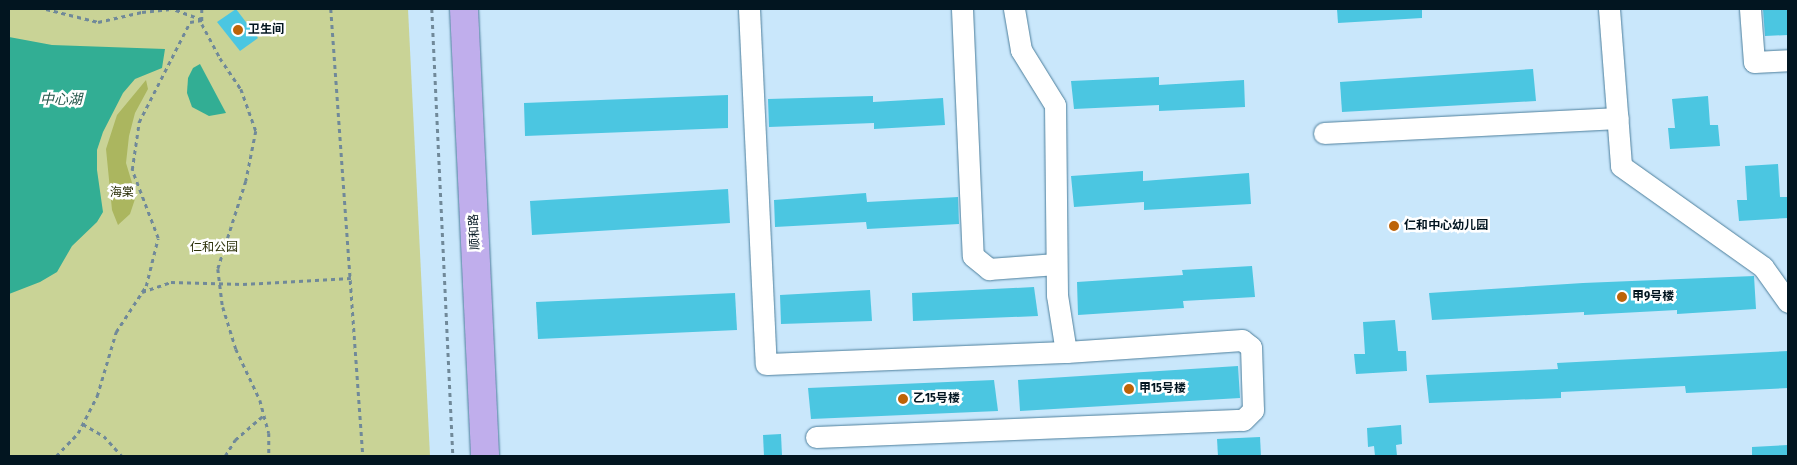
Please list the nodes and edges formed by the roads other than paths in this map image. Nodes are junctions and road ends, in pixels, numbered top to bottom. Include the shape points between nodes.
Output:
1 (447, 9) edge
2 (464, 9) edge
3 (749, 9) edge
4 (962, 9) edge
5 (1014, 9) edge
6 (1609, 9) edge
7 (1750, 9) edge
8 (1788, 60) edge
9 (1618, 118) junction
10 (1324, 133) dead end
11 (1056, 264) junction
12 (1788, 302) edge
13 (1066, 352) junction
14 (816, 437) dead end
15 (469, 456) edge
16 (485, 456) edge

1 - 15 main road, 顺和路
2 - 16 main road, 顺和路
3 - 13 street via 766,364
4 - 11 street via 973,256 989,269
5 - 11 street via 1020,50 1055,105
6 - 9 street
7 - 8 street via 1754,62
9 - 10 street
9 - 12 street via 1621,166 1763,267
11 - 13 street via 1057,295
13 - 14 street via 1242,340 1251,347 1253,410 1243,420

